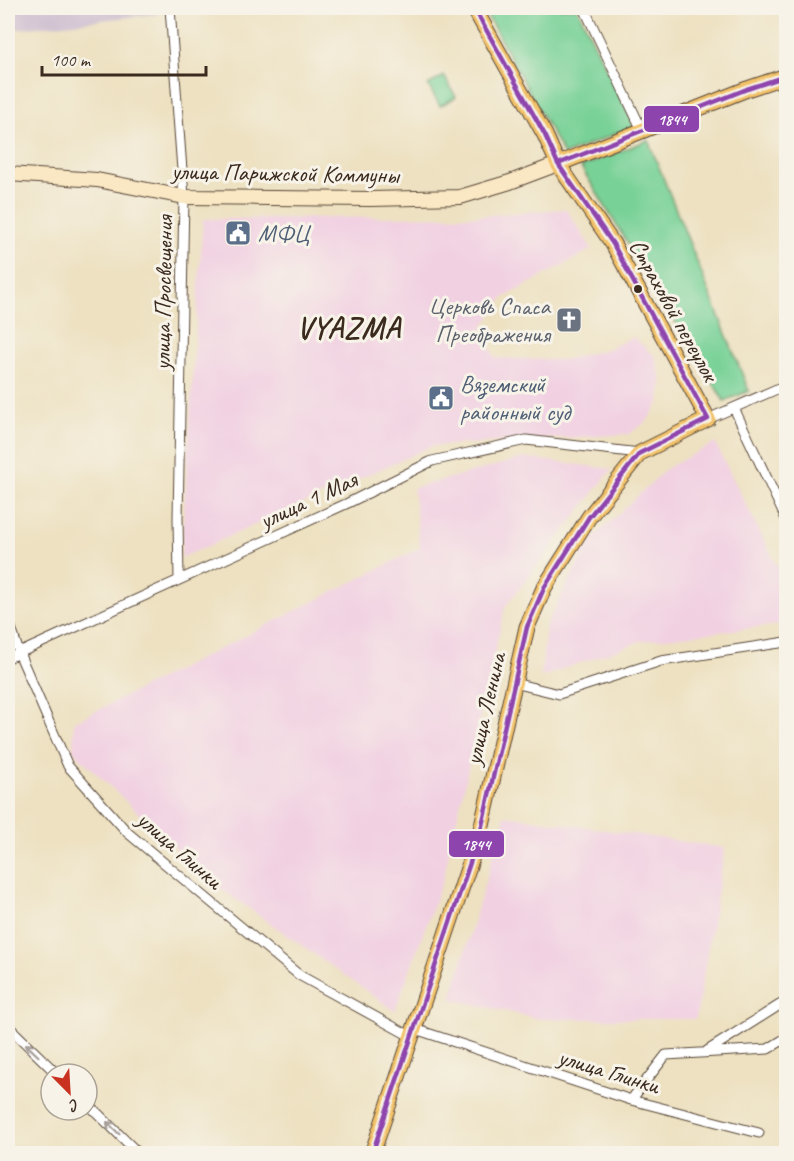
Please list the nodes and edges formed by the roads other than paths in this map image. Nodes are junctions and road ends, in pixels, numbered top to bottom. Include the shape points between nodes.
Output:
1 (170, 8) edge
2 (474, 8) edge
3 (584, 8) edge
4 (786, 76) edge
5 (642, 130) junction
6 (558, 164) junction
7 (8, 174) edge
8 (184, 197) junction
9 (786, 385) edge
10 (734, 408) junction
11 (708, 418) junction
12 (640, 453) junction
13 (786, 519) edge
14 (179, 580) junction
15 (8, 618) edge
16 (786, 642) edge
17 (19, 653) junction
18 (8, 658) edge
19 (514, 683) junction
20 (786, 1001) edge
21 (8, 1026) edge
22 (413, 1033) junction
23 (786, 1038) edge
24 (705, 1053) junction
25 (45, 1062) edge
26 (631, 1100) junction
27 (99, 1115) edge
28 (759, 1133) dead end
29 (139, 1154) edge
30 (372, 1154) edge

1 - 8 street, улица Просвещения
2 - 6 main road, Страховой переулок
3 - 5 street
4 - 5 main road
5 - 6 main road
6 - 8 street, улица Парижской Коммуны via 460,197
6 - 11 main road, Страховой переулок via 613,244
7 - 8 street, улица Парижской Коммуны via 97,180
8 - 14 street, улица Просвещения
9 - 10 street, улица Ленина
10 - 11 street, улица Ленина
10 - 13 street, Страховой переулок
11 - 12 main road, улица Ленина
12 - 14 street, улица 1 Мая via 526,440 432,461
12 - 19 main road, улица Ленина via 589,517 544,588 526,627
14 - 17 street, улица 1 Мая
15 - 17 street, улица Глинки
16 - 19 street via 661,661 559,694
17 - 18 street, улица 1 Мая
17 - 22 street, улица Глинки via 68,766 128,833 298,975
19 - 22 main road, улица Ленина via 481,830
20 - 24 street
25 -> 21 street
22 - 26 street, улица Глинки
22 - 30 main road, улица Ленина
23 - 24 street via 768,1049
24 - 26 street via 666,1055
26 - 28 street, улица Глинки
29 -> 27 street

